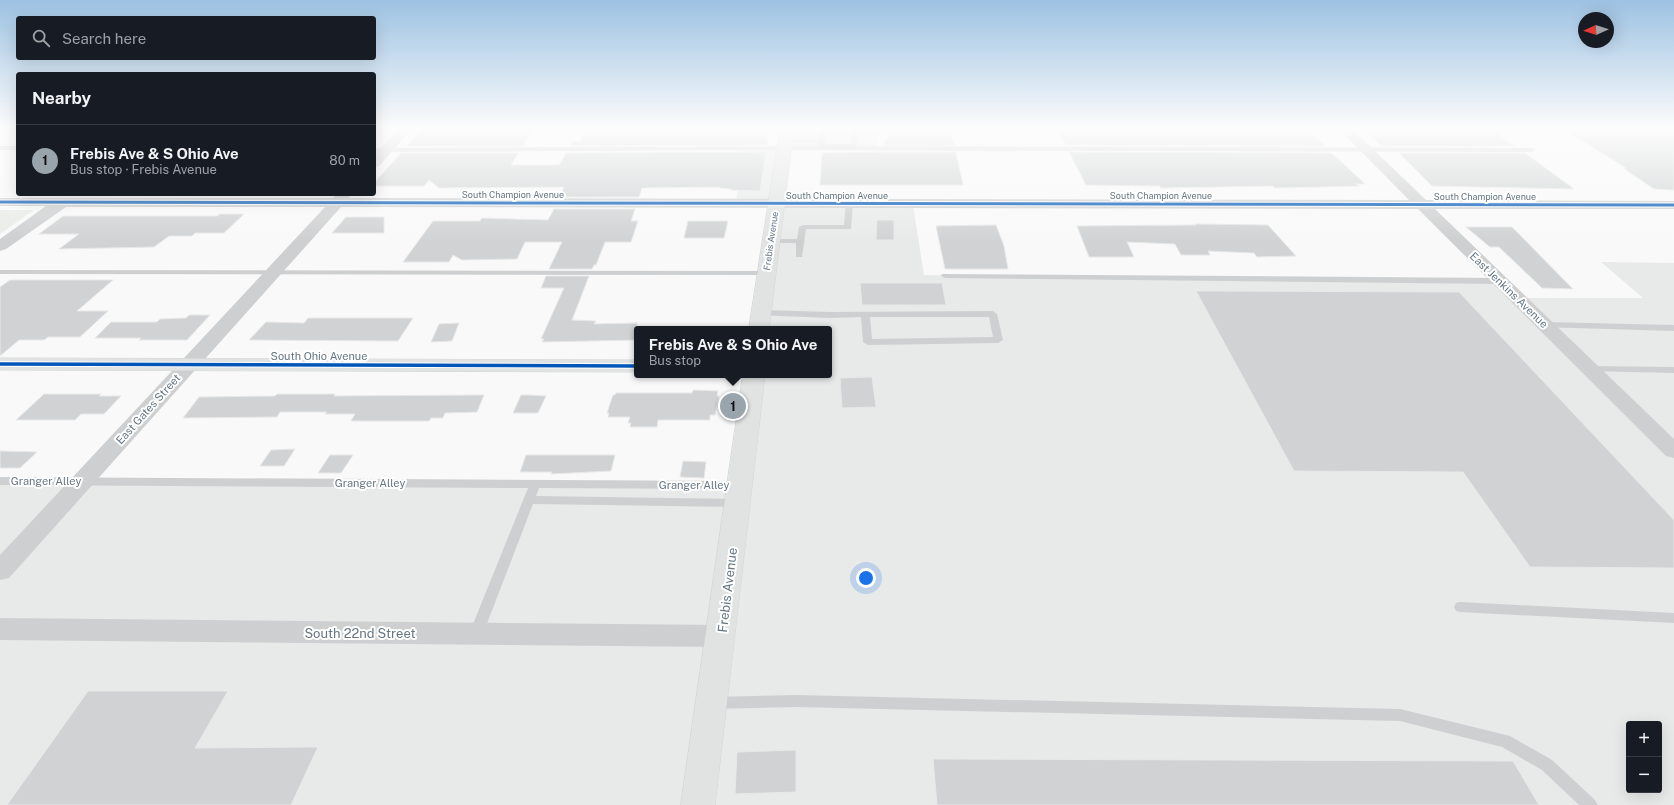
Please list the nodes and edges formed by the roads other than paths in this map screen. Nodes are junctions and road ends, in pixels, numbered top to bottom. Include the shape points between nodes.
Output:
1 (782, 167) edge
2 (1383, 167) edge
3 (68, 198) edge
4 (341, 198) edge
5 (0, 202) edge
6 (777, 204) junction
7 (849, 204) junction
8 (1422, 205) junction
9 (1674, 205) edge
10 (772, 241) junction
11 (800, 241) junction
12 (0, 246) edge
13 (799, 255) dead end
14 (0, 272) edge
15 (276, 272) junction
16 (767, 273) junction
17 (945, 276) dead end
18 (1499, 280) junction
19 (865, 314) junction
20 (760, 321) edge
21 (1544, 325) junction
22 (1674, 328) edge
23 (0, 364) edge
24 (188, 365) junction
25 (634, 366) edge
26 (1589, 368) junction
27 (1674, 370) edge
28 (754, 378) edge
29 (1674, 450) edge
30 (0, 481) edge
31 (83, 481) junction
32 (535, 484) junction
33 (739, 494) junction
34 (529, 500) junction
35 (0, 571) edge
36 (1460, 608) dead end
37 (1674, 618) edge
38 (0, 630) edge
39 (476, 634) junction
40 (721, 636) junction
41 (712, 703) junction
42 (698, 805) edge
43 (1590, 805) edge

1 - 6 main road, Frebis Avenue
2 - 8 street, East Jenkins Avenue
3 - 4 street, South Champion Avenue
3 - 5 street, South Champion Avenue
3 - 12 street
4 - 6 street, South Champion Avenue
4 - 15 street, East Gates Street
6 - 7 street, South Champion Avenue
6 - 10 main road, Frebis Avenue
7 - 8 street, South Champion Avenue
7 - 11 lane via 848,227 803,227
8 - 9 street, South Champion Avenue
8 - 18 street, East Jenkins Avenue
10 - 11 lane
10 - 16 main road, Frebis Avenue
11 - 13 lane
14 - 15 lane
15 - 16 lane
15 - 24 street, East Gates Street
16 - 20 main road, Frebis Avenue
17 - 18 lane
18 - 21 street, East Jenkins Avenue
19 - 19 lane via 868,342 998,340 993,314
19 - 20 lane
21 - 22 lane
21 - 26 street, East Jenkins Avenue
23 - 24 main road, South Ohio Avenue
24 - 25 main road, South Ohio Avenue
24 - 31 street, East Gates Street
26 - 27 lane
26 - 29 street, East Jenkins Avenue
28 - 33 main road, Frebis Avenue
30 - 31 lane, Granger Alley
31 - 32 lane, Granger Alley
31 - 35 street, East Gates Street
32 - 33 lane, Granger Alley
32 - 34 lane
33 - 34 lane
33 - 40 main road, Frebis Avenue
34 - 39 lane
36 - 37 lane
38 - 39 street, South 22nd Street
39 - 40 street, South 22nd Street
40 - 41 main road, Frebis Avenue
41 - 42 main road, Frebis Avenue
41 - 43 lane via 796,702 1400,715 1505,741 1547,765

